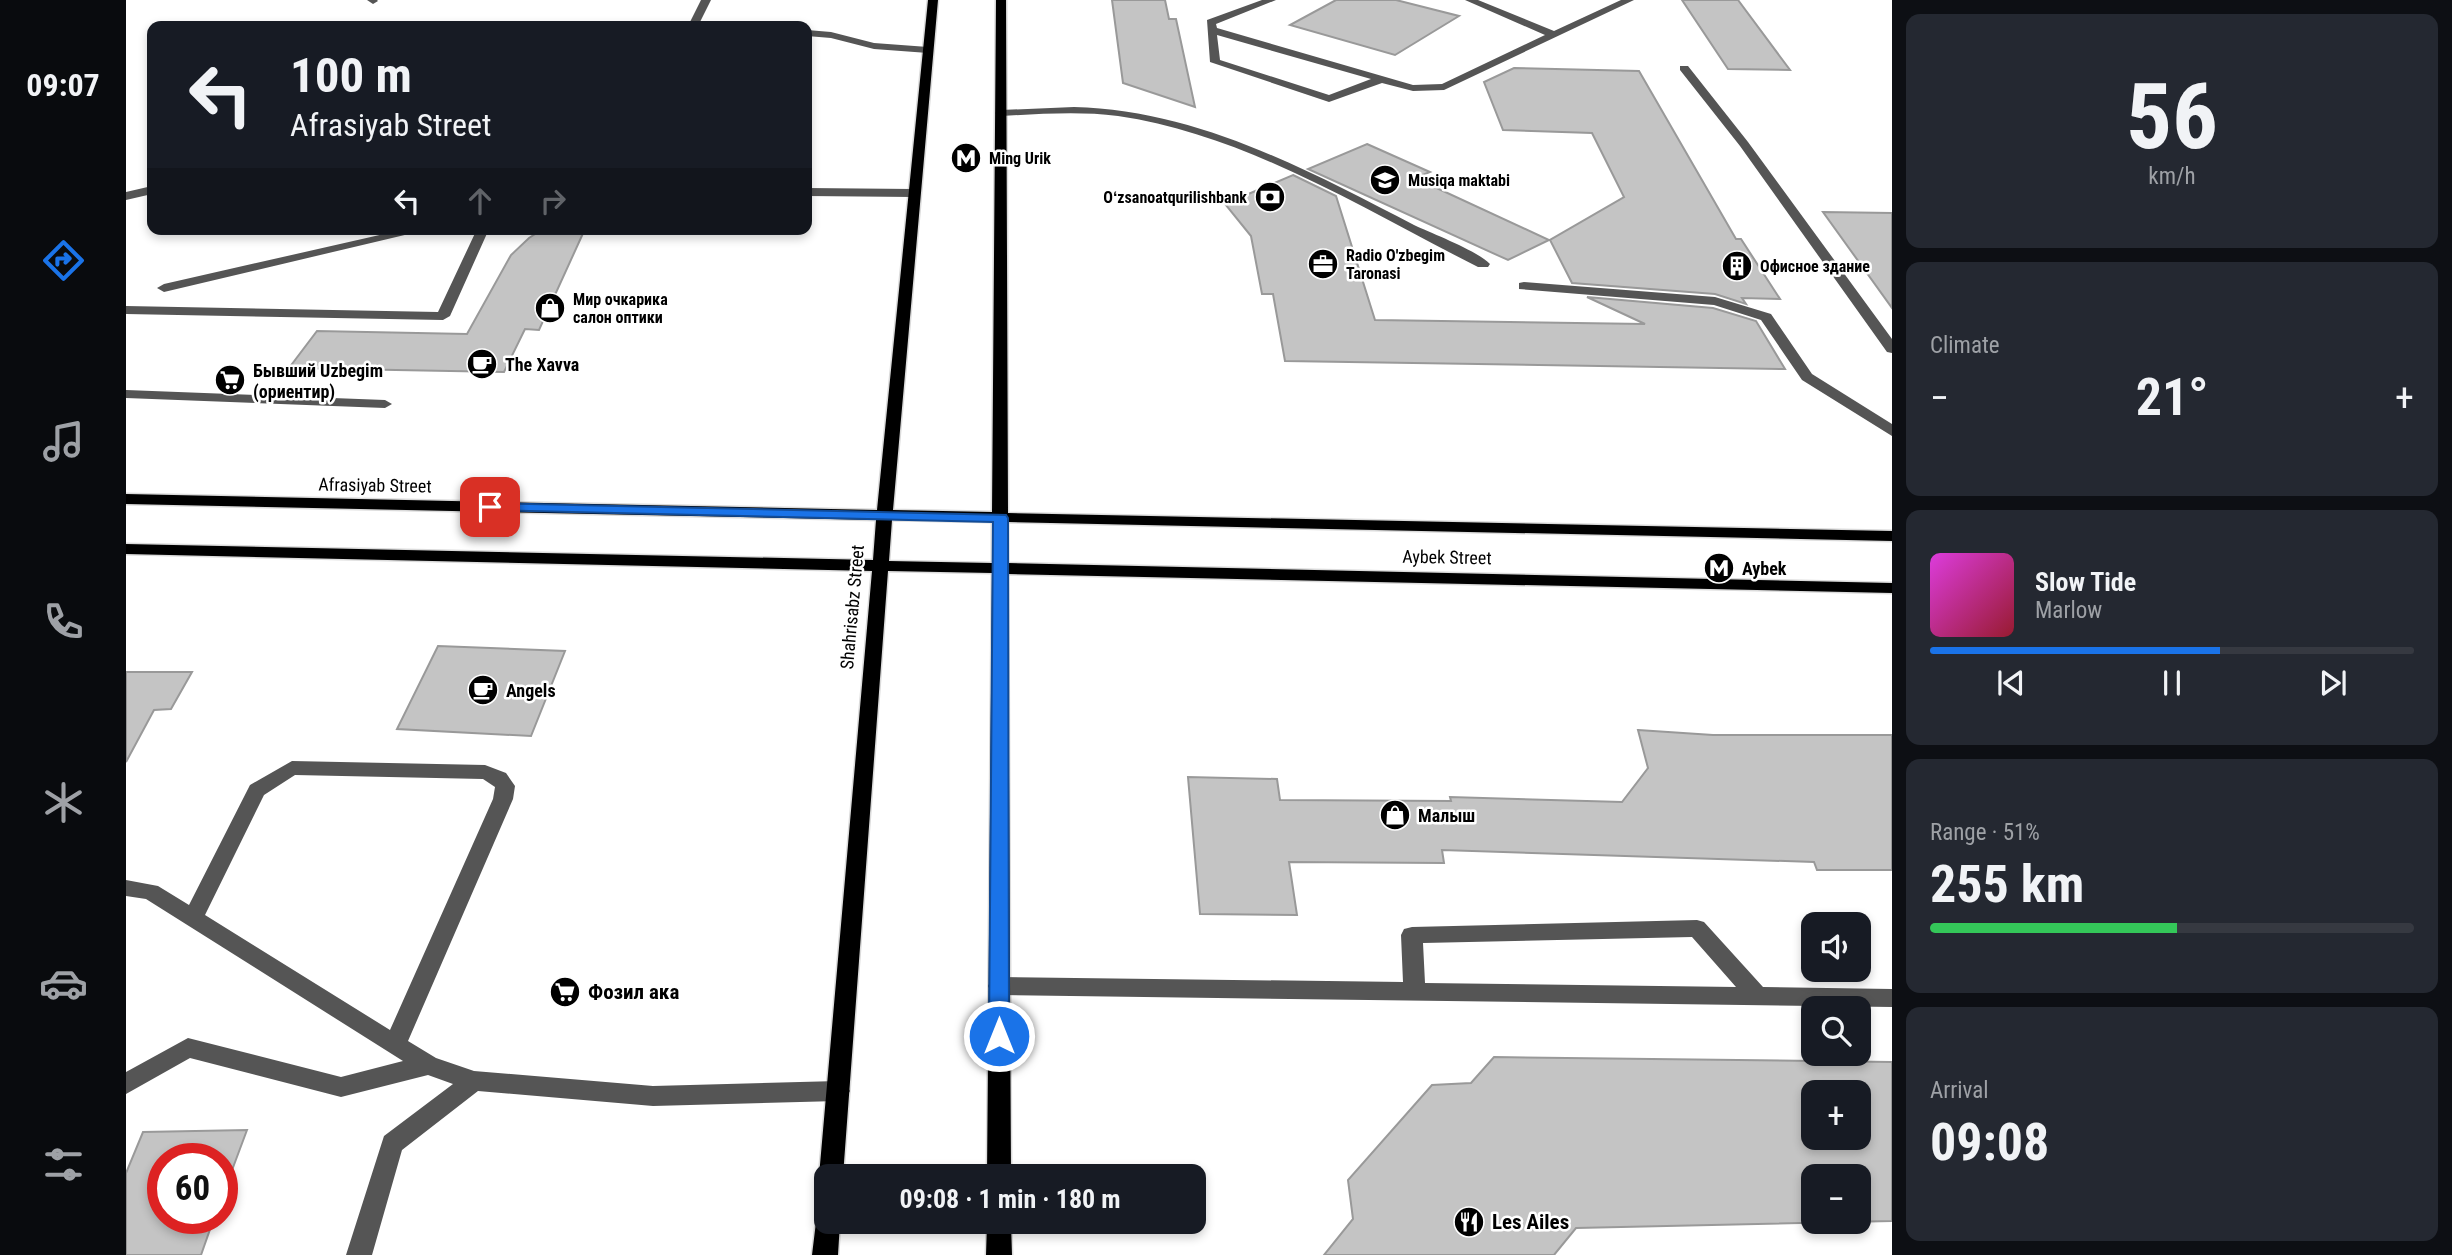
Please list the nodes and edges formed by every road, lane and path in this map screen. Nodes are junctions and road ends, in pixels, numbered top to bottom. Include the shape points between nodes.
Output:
1 (706, 0) edge
2 (933, 0) edge
3 (1001, 0) edge
4 (1271, 0) edge
5 (1470, 0) edge
6 (1629, 0) edge
7 (696, 21) edge
8 (1211, 30) junction
9 (812, 33) edge
10 (1554, 35) junction
11 (928, 50) junction
12 (1684, 68) dead end
13 (1382, 79) junction
14 (1001, 113) junction
15 (147, 191) edge
16 (812, 192) edge
17 (913, 193) junction
18 (126, 196) edge
19 (398, 235) edge
20 (480, 235) edge
21 (1483, 264) dead end
22 (1524, 286) dead end
23 (164, 288) dead end
24 (126, 310) edge
25 (1892, 349) edge
26 (126, 394) edge
27 (385, 404) dead end
28 (1892, 431) edge
29 (126, 499) edge
30 (884, 515) junction
31 (1001, 518) junction
32 (1892, 536) edge
33 (126, 549) edge
34 (880, 566) junction
35 (1000, 568) junction
36 (1892, 588) edge
37 (126, 888) edge
38 (193, 918) junction
39 (999, 986) junction
40 (1414, 992) junction
41 (1756, 996) junction
42 (1892, 998) edge
43 (395, 1044) junction
44 (428, 1065) junction
45 (474, 1081) junction
46 (126, 1084) edge
47 (838, 1091) junction
48 (832, 1164) edge
49 (999, 1164) edge
50 (827, 1234) edge
51 (999, 1234) edge
52 (359, 1255) edge
53 (825, 1255) edge
54 (999, 1255) edge

1 - 7 lane
2 - 11 main road, Shahrisabz Street
3 - 14 main road
4 - 8 lane via 1211,22
5 - 10 lane
6 - 10 lane
8 - 13 lane
8 - 13 lane via 1215,62 1329,99
9 - 11 lane via 874,46
10 - 13 lane via 1444,87 1413,88
11 - 17 main road, Shahrisabz Street
12 - 25 lane
14 - 21 lane via 1071,109 1118,113 1246,147
14 - 31 main road
15 - 18 lane
16 - 17 lane
17 - 30 main road, Shahrisabz Street
19 - 23 lane
20 - 24 lane via 443,316
22 - 28 lane via 1715,301 1766,317 1807,377
26 - 27 lane
29 - 30 main road, Afrasiyab Street
30 - 31 main road, Afrasiyab Street
30 - 34 main road, Shahrisabz Street
31 - 32 main road, Aybek Street
31 - 35 main road
33 - 34 main road
34 - 35 main road
34 - 47 main road, Shahrisabz Street
35 - 36 main road, Aybek Street
35 - 39 main road
37 - 38 lane via 151,892
38 - 43 lane
38 - 43 lane via 257,790 292,768 485,772 499,778 505,786 503,799
39 - 40 lane
39 - 49 main road
40 - 41 lane
40 - 41 lane via 1412,935 1697,928
41 - 42 lane
43 - 44 lane
44 - 45 lane
44 - 46 lane via 341,1087 188,1048
45 - 47 lane via 653,1096
45 - 52 lane via 392,1144
47 - 48 main road, Shahrisabz Street
50 - 53 main road
51 - 54 main road

